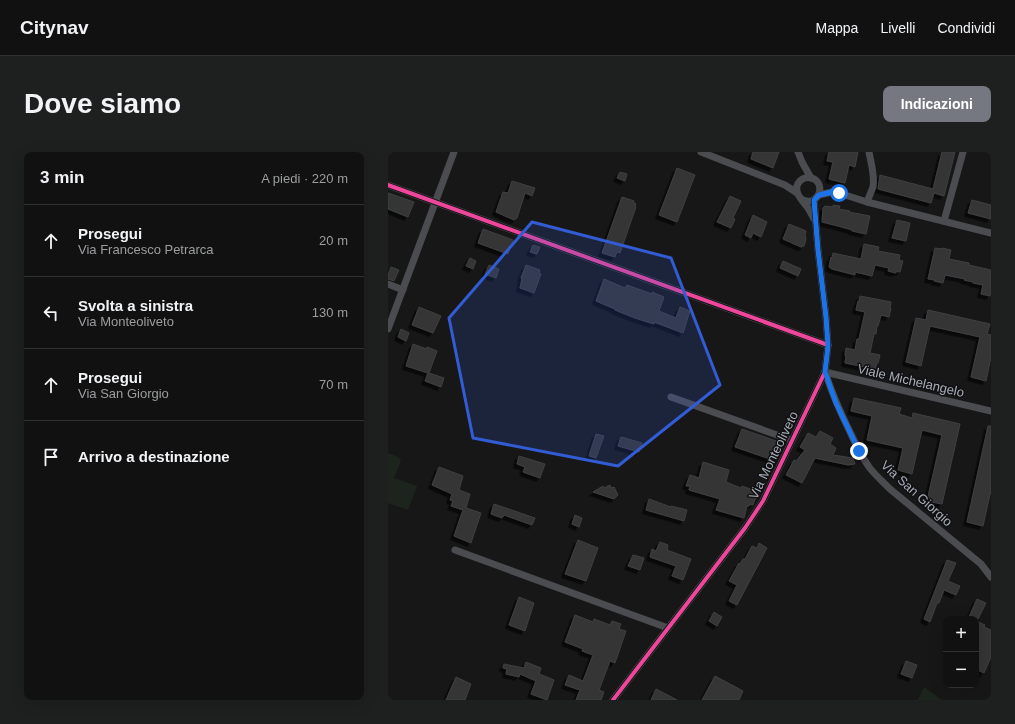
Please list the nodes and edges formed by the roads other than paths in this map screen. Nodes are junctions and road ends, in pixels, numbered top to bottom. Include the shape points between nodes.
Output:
1 (454, 152) edge
2 (701, 152) edge
3 (798, 152) edge
4 (869, 152) edge
5 (963, 152) edge
6 (802, 162) junction
7 (811, 178) junction
8 (801, 181) junction
9 (785, 184) junction
10 (388, 185) edge
11 (820, 186) junction
12 (832, 192) junction
13 (799, 196) junction
14 (817, 197) junction
15 (436, 202) junction
16 (868, 202) junction
17 (815, 221) junction
18 (944, 221) junction
19 (991, 233) edge
20 (388, 284) edge
21 (403, 290) junction
22 (388, 329) edge
23 (828, 346) junction
24 (825, 372) junction
25 (671, 397) dead end
26 (991, 411) edge
27 (791, 440) junction
28 (455, 550) dead end
29 (991, 577) edge
30 (668, 628) junction
31 (613, 700) edge

1 - 15 street
2 - 9 street
3 - 6 street
4 - 16 street via 873,182
5 - 18 street
6 - 7 street
6 - 8 street
7 - 8 street
7 - 11 street
8 - 9 street
8 - 13 street via 797,186
9 - 13 street
10 - 15 street
11 - 12 street
11 - 14 street
12 - 14 street
12 - 16 street
13 - 14 street via 806,201
13 - 17 street, Via Monteoliveto
14 - 17 street, Via Monteoliveto
15 - 21 street
15 - 23 street
16 - 18 street
17 - 23 street, Via Monteoliveto
18 - 19 street
20 - 21 street
21 - 22 street
23 - 24 street, Via Monteoliveto
24 - 26 street, Viale Michelangelo
24 - 27 street, Via Monteoliveto
24 - 29 street, Via San Giorgio via 846,424 869,467 890,490 981,564
25 - 27 street
27 - 30 street, Via Monteoliveto via 763,501
28 - 30 street
30 - 31 street, Via Monteoliveto

